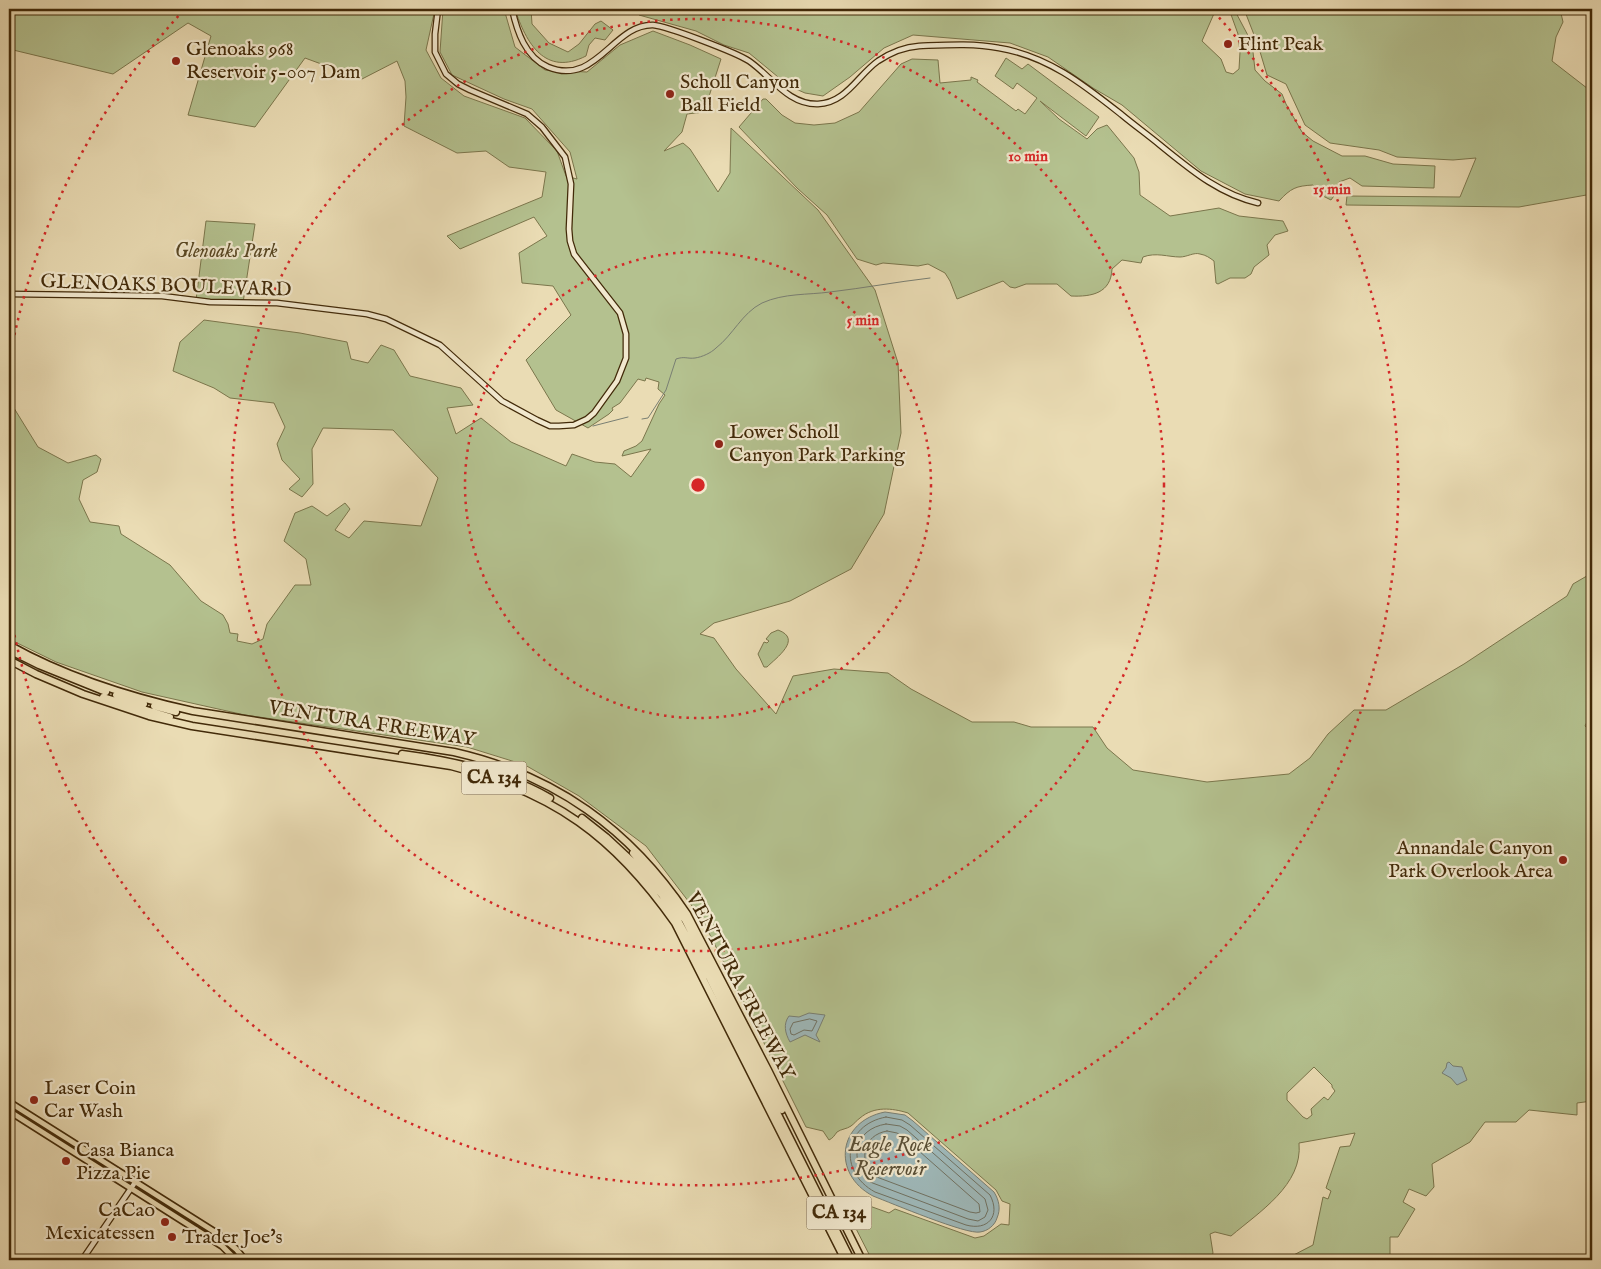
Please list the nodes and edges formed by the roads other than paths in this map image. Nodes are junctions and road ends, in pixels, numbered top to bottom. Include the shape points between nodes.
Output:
1 (438, 9) edge
2 (512, 9) edge
3 (1258, 204) dead end
4 (9, 294) edge
5 (9, 645) edge
6 (9, 650) edge
7 (9, 660) edge
8 (335, 734) junction
9 (9, 1102) edge
10 (778, 1109) junction
11 (9, 1111) edge
12 (795, 1142) junction
13 (813, 1167) junction
14 (136, 1181) junction
15 (808, 1181) junction
16 (132, 1188) junction
17 (218, 1234) junction
18 (213, 1240) junction
19 (82, 1260) edge
20 (236, 1260) edge
21 (245, 1260) edge
22 (845, 1260) edge
23 (851, 1260) edge
24 (858, 1260) edge
25 (862, 1260) edge

1 - 4 street, GLENOAKS BOULEVARD via 435,52 446,74 470,90 527,114 542,127 565,157 571,184 570,241 574,254 620,314 626,334 626,358 618,381 587,419 567,426 550,426 537,420 502,401 440,345 386,319 367,314 285,304 210,302 162,296
2 - 3 street via 525,46 535,59 552,68 568,70 584,66 600,58 626,34 640,27 656,25 740,55 792,98 809,104 834,101 878,61 905,48 968,45 1000,48 1040,60 1066,73 1199,177
5 - 8 highway, VENTURA FREEWAY / CA 134 via 62,670 143,699 194,712
6 - 8 highway via 82,683 167,710 322,736
7 - 10 highway, VENTURA FREEWAY / CA 134 via 83,694 130,710 192,726 451,766 500,780 552,804 578,820 614,850 655,895 675,923 761,1086
8 - 10 highway, VENTURA FREEWAY / CA 134 via 482,759 532,778 605,823 661,878 692,922 766,1072
9 - 14 main road
10 - 12 highway, VENTURA FREEWAY / CA 134
10 - 12 highway, VENTURA FREEWAY / CA 134
11 - 16 main road
12 - 13 highway, VENTURA FREEWAY / CA 134
12 - 15 highway, VENTURA FREEWAY / CA 134
13 - 24 highway
13 - 25 highway, VENTURA FREEWAY / CA 134
14 - 16 street
14 - 17 main road
15 - 22 highway, VENTURA FREEWAY / CA 134
15 - 23 highway
16 - 18 main road
16 - 19 street
17 - 18 main road
17 - 21 main road
18 - 20 main road

